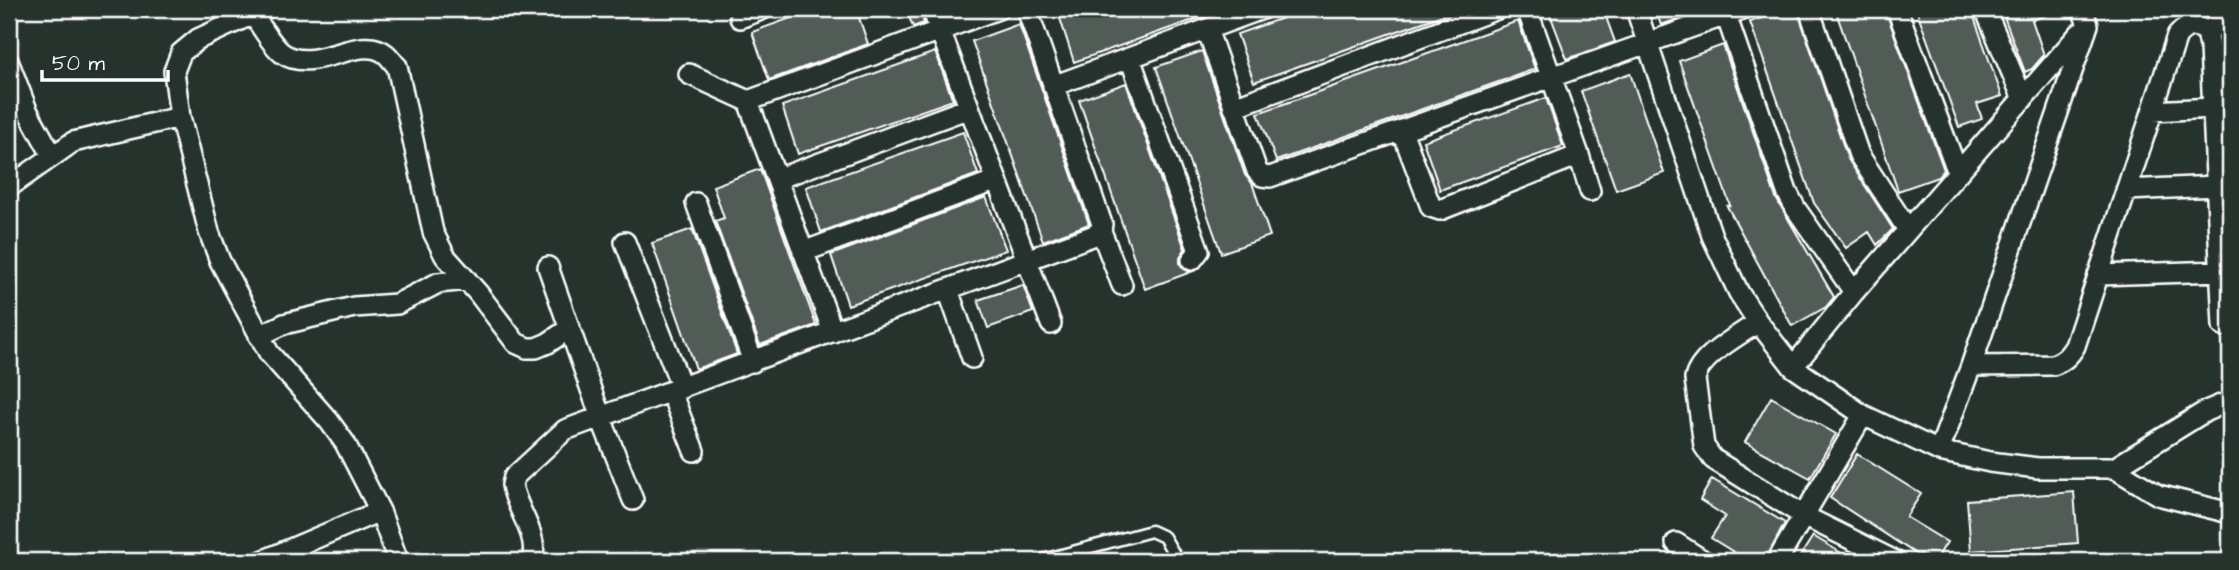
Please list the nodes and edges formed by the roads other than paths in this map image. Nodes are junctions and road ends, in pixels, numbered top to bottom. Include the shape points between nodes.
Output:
1 (763, 9) edge
2 (932, 9) edge
3 (998, 9) edge
4 (1009, 9) edge
5 (1262, 9) edge
6 (1497, 9) edge
7 (1527, 9) edge
8 (1636, 9) edge
9 (1809, 9) edge
10 (1897, 9) edge
11 (1985, 9) edge
12 (2230, 10) edge
13 (258, 11) edge
14 (1731, 11) edge
15 (1033, 12) edge
16 (2085, 17) edge
17 (740, 18) dead end
18 (2200, 22) edge
19 (1207, 29) junction
20 (940, 30) junction
21 (1649, 43) junction
22 (1130, 58) junction
23 (9, 63) edge
24 (690, 74) dead end
25 (1552, 76) junction
26 (1053, 86) junction
27 (2023, 99) junction
28 (748, 101) junction
29 (1234, 107) junction
30 (969, 108) junction
31 (2213, 108) junction
32 (2152, 111) junction
33 (180, 117) junction
34 (1402, 131) junction
35 (52, 155) junction
36 (1579, 155) junction
37 (1958, 173) junction
38 (777, 179) junction
39 (997, 180) junction
40 (2217, 186) junction
41 (9, 187) edge
42 (2126, 190) junction
43 (1590, 191) dead end
44 (696, 203) dead end
45 (1908, 230) junction
46 (1101, 231) junction
47 (625, 242) dead end
48 (803, 252) junction
49 (1192, 260) dead end
50 (1027, 261) junction
51 (548, 267) dead end
52 (2221, 271) junction
53 (2098, 275) junction
54 (467, 280) junction
55 (1122, 285) dead end
56 (948, 290) junction
57 (1854, 292) junction
58 (1758, 322) junction
59 (1051, 324) dead end
60 (2223, 326) dead end
61 (570, 328) junction
62 (833, 332) junction
63 (259, 336) junction
64 (972, 358) dead end
65 (754, 362) junction
66 (1970, 366) junction
67 (1793, 367) junction
68 (677, 390) junction
69 (2230, 401) edge
70 (1863, 415) junction
71 (601, 418) junction
72 (694, 451) dead end
73 (1939, 451) junction
74 (2115, 468) junction
75 (633, 500) dead end
76 (380, 511) junction
77 (2230, 513) edge
78 (1804, 516) junction
79 (1676, 543) dead end
80 (262, 561) edge
81 (398, 561) edge
82 (532, 561) edge
83 (1038, 561) edge
84 (1178, 561) edge
85 (1704, 561) edge
86 (1777, 561) edge
87 (1895, 561) edge

1 - 17 street
2 - 20 street
3 - 20 street
4 - 15 street via 1016,15
5 - 19 street
6 - 29 street
7 - 25 street
8 - 21 street
9 - 45 street via 1859,155
10 - 37 street
11 - 27 street
12 - 18 street via 2228,17
13 - 33 street via 181,52 174,71
13 - 54 street via 283,54 301,60 320,59 373,47 397,66 433,232 445,256
14 - 21 street
14 - 57 street via 1787,192
15 - 26 street
16 - 27 street
16 - 66 street
18 - 31 street via 2210,47
18 - 32 street via 2177,36
19 - 22 street
19 - 29 street
20 - 28 street
20 - 30 street
21 - 25 street
21 - 58 street via 1712,236
22 - 26 street
22 - 49 street via 1199,251
23 - 35 street via 27,110
24 - 28 street
25 - 34 street
25 - 36 street
26 - 46 street
27 - 37 street
28 - 38 street
29 - 34 street via 1262,176
30 - 38 street
30 - 39 street
31 - 32 street
31 - 40 street
32 - 42 street
33 - 35 street via 73,142
33 - 63 street via 214,247
34 - 36 street via 1434,210
35 - 41 street
36 - 43 street
37 - 45 street
38 - 48 street
39 - 48 street
39 - 50 street
40 - 42 street
40 - 52 street
42 - 53 street
44 - 65 street
45 - 57 street
46 - 50 street
46 - 55 street
47 - 68 street
48 - 62 street
50 - 56 street
50 - 59 street
51 - 61 street
52 - 53 street
52 - 60 street
53 - 66 street via 2075,346 2066,359 2053,365
54 - 61 street via 516,343 536,348
54 - 63 street via 438,284 397,304 354,307 284,324
56 - 62 street
56 - 64 street
57 - 67 street
58 - 67 street
58 - 78 street via 1704,360 1696,372 1704,446 1713,459
61 - 71 street
62 - 65 street
63 - 76 street via 345,443
65 - 68 street
66 - 73 street
67 - 70 street
68 - 71 street
68 - 72 street
69 - 74 street
70 - 73 street
70 - 78 street
71 - 75 street
71 - 82 street via 565,429 514,477 513,493 534,546
73 - 74 street via 2038,468
74 - 77 street via 2158,495
76 - 80 street
76 - 81 street
78 - 86 street
78 - 87 street
79 - 85 street
83 - 84 lane via 1151,531 1164,537

